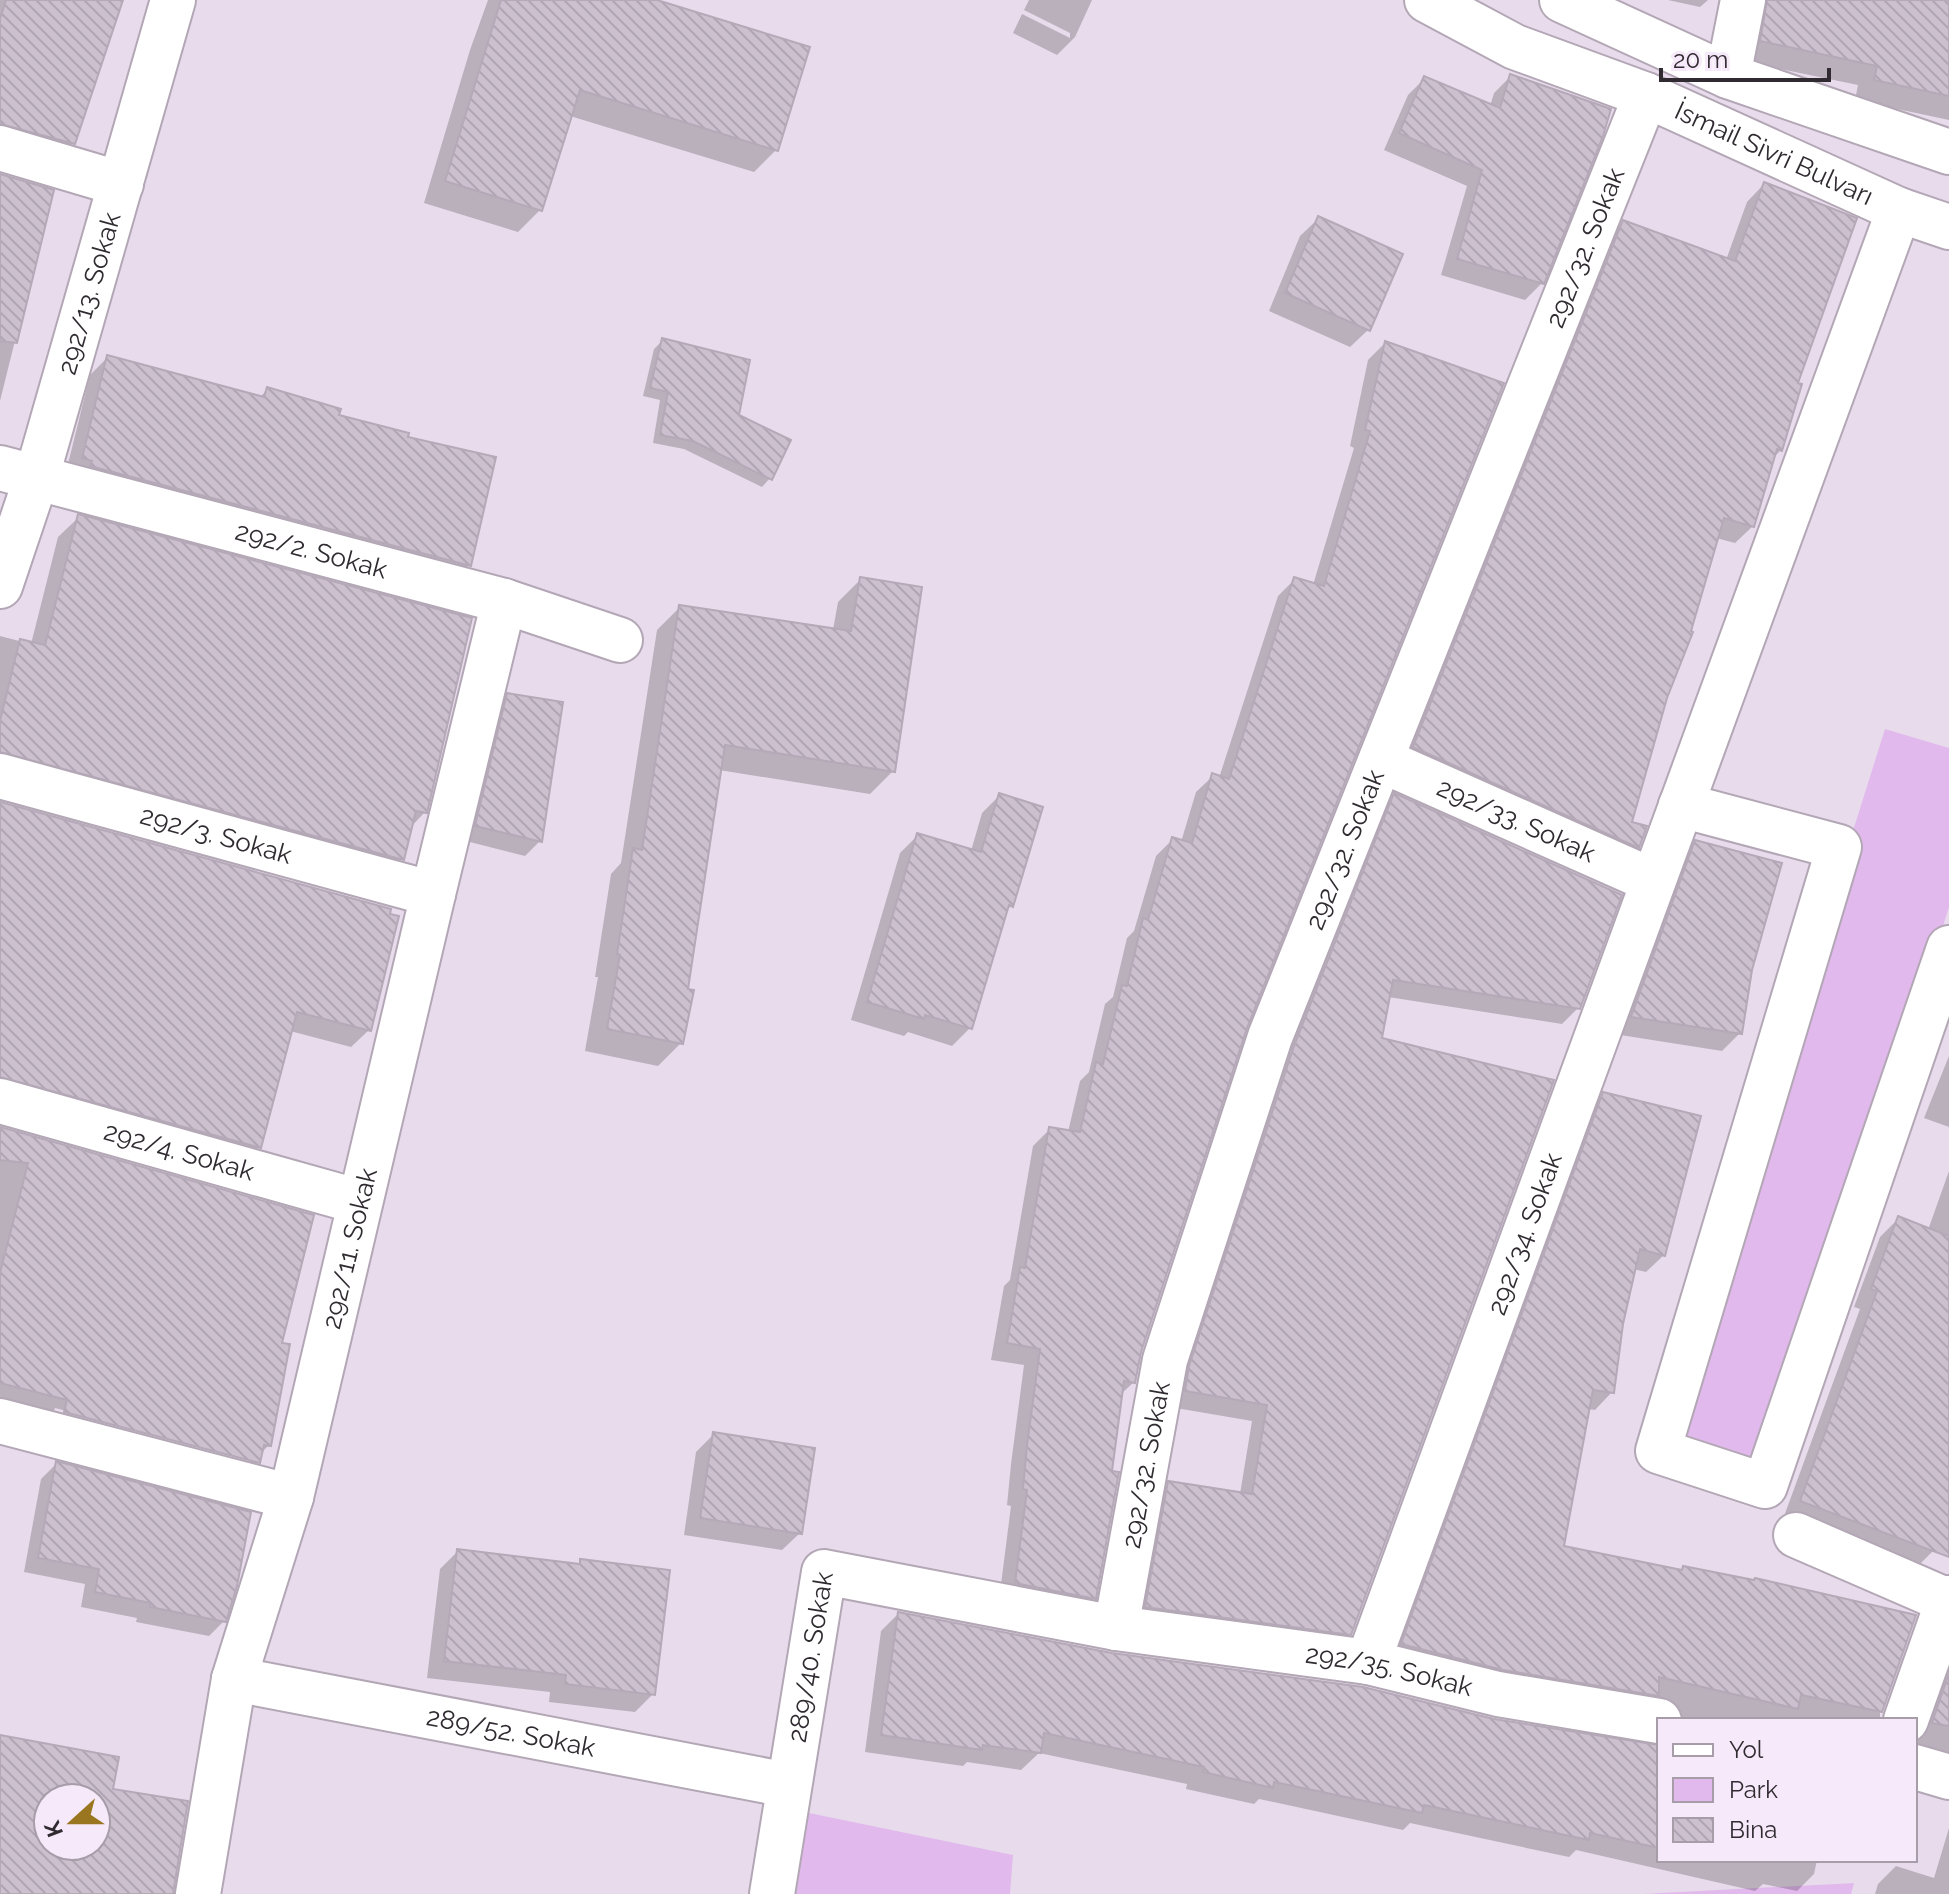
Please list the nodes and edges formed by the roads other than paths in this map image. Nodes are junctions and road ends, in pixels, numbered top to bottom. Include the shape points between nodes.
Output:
1 (173, 0) edge
2 (1427, 0) edge
3 (1562, 0) edge
4 (1743, 0) edge
5 (1728, 76) junction
6 (1646, 95) junction
7 (0, 148) edge
8 (1949, 152) edge
9 (121, 184) junction
10 (1899, 210) junction
11 (1949, 227) edge
12 (18, 473) edge
13 (0, 586) edge
14 (504, 601) junction
15 (620, 640) dead end
16 (1381, 760) junction
17 (0, 776) edge
18 (1681, 805) junction
19 (1653, 881) junction
20 (433, 894) junction
21 (1949, 948) edge
22 (0, 1101) edge
23 (360, 1202) junction
24 (0, 1421) edge
25 (291, 1497) junction
26 (1796, 1535) dead end
27 (1948, 1600) edge
28 (1116, 1628) junction
29 (1368, 1662) junction
30 (234, 1679) junction
31 (1907, 1718) edge
32 (1657, 1721) edge
33 (1917, 1768) edge
34 (1949, 1777) edge
35 (788, 1785) junction
36 (198, 1894) edge
37 (772, 1894) edge

1 - 9 street, 292/13. Sokak
2 - 6 street, İsmail Sivri Bulvarı via 1515,47
3 - 5 street, İsmail Sivri Bulvarı
4 - 5 street
5 - 8 street, İsmail Sivri Bulvarı
6 - 10 street, İsmail Sivri Bulvarı
6 - 16 street, 292/32. Sokak
7 - 9 street
9 - 12 street, 292/13. Sokak
10 - 11 street, İsmail Sivri Bulvarı
10 - 18 street
12 - 13 street, 292/13. Sokak
12 - 14 street, 292/2. Sokak
14 - 15 street, 292/2. Sokak
14 - 20 street, 292/11. Sokak
16 - 19 street, 292/33. Sokak
16 - 28 street, 292/32. Sokak via 1270,1037 1165,1360
17 - 20 street, 292/3. Sokak
18 - 19 street, 292/34. Sokak
18 - 21 street via 1839,847 1658,1451 1765,1486
19 - 29 street, 292/34. Sokak
20 - 23 street, 292/11. Sokak
22 - 23 street, 292/4. Sokak
23 - 25 street, 292/11. Sokak
24 - 25 street
25 - 30 street, 292/11. Sokak
26 - 27 street
27 - 31 street
28 - 29 street, 292/35. Sokak
28 - 35 street, 289/40. Sokak via 824,1572
29 - 32 street, 292/35. Sokak via 1498,1694
30 - 35 street, 289/52. Sokak
30 - 36 street, 292/11. Sokak
33 - 34 street
35 - 37 street, 289/40. Sokak

